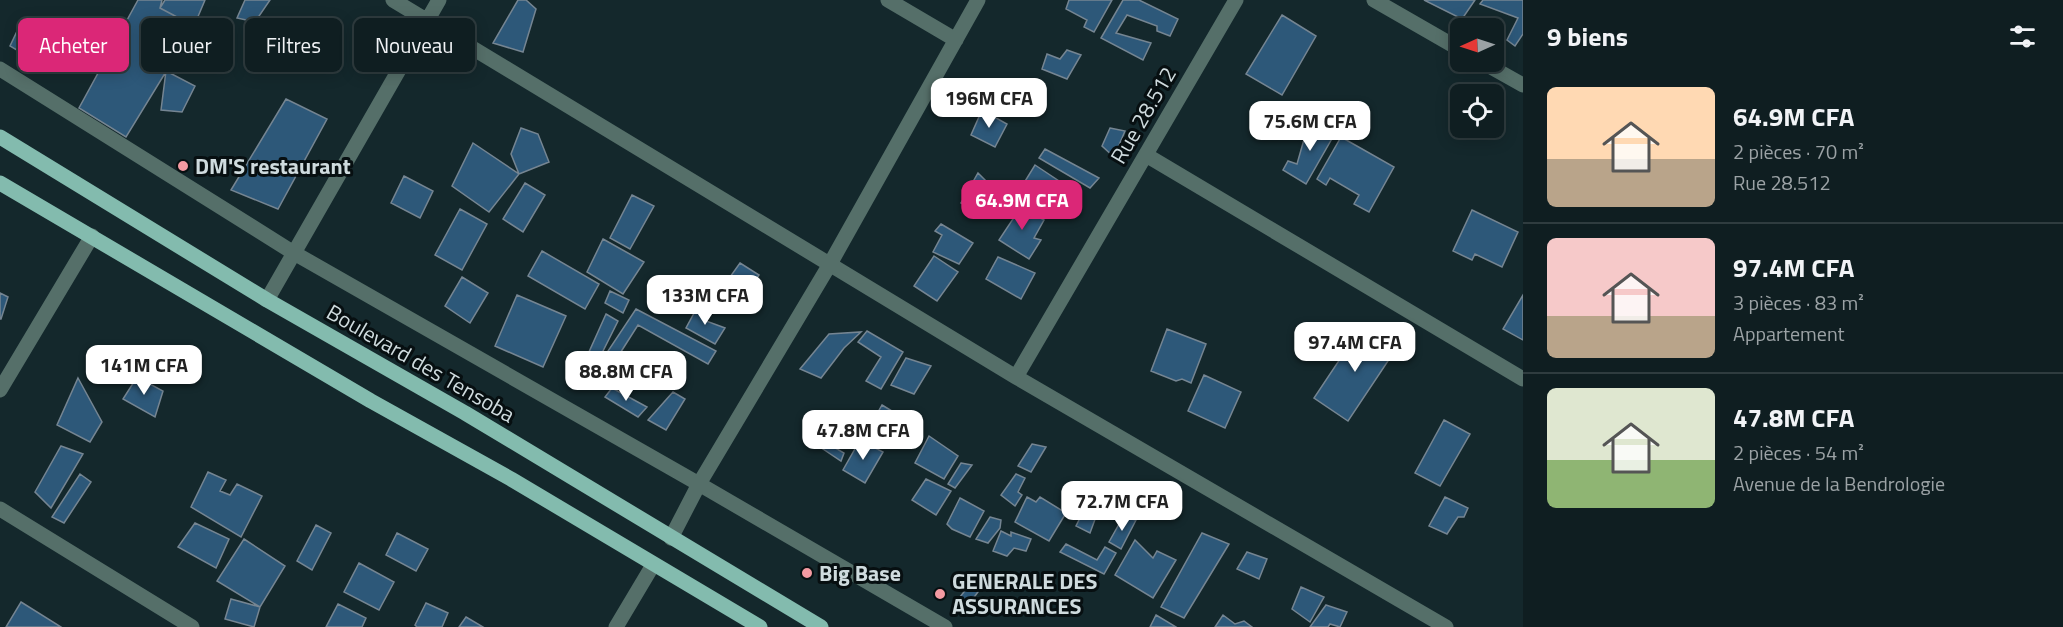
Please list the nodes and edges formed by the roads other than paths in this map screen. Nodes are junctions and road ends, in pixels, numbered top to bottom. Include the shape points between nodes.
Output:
1 (393, 0) edge
2 (439, 0) edge
3 (888, 0) edge
4 (978, 0) edge
5 (1236, 0) edge
6 (1374, 0) edge
7 (424, 18) edge
8 (428, 18) edge
9 (956, 40) junction
10 (1450, 44) edge
11 (475, 49) edge
12 (0, 69) edge
13 (397, 72) edge
14 (1500, 72) edge
15 (1523, 85) edge
16 (0, 137) edge
17 (1146, 155) junction
18 (0, 183) edge
19 (92, 236) junction
20 (294, 253) junction
21 (830, 264) junction
22 (267, 300) junction
23 (1016, 377) junction
24 (1523, 379) edge
25 (0, 390) edge
26 (699, 484) junction
27 (0, 509) edge
28 (671, 538) junction
29 (653, 565) junction
30 (192, 627) edge
31 (616, 627) edge
32 (760, 627) edge
33 (821, 627) edge
34 (945, 627) edge
35 (1446, 627) edge

1 - 7 street
2 - 8 street
3 - 9 street
4 - 9 street
5 - 17 street, Rue 28.512
6 - 10 street
9 - 21 street
11 - 21 street
12 - 20 street
13 - 20 street
14 - 15 street
16 - 22 main road, Boulevard des Tensoba
17 - 23 street, Rue 28.512
17 - 24 street
18 - 19 main road
19 - 25 street
19 - 29 main road
20 - 22 street
20 - 26 street
21 - 23 street
21 - 26 street
22 - 28 main road, Boulevard des Tensoba via 465,413
23 - 35 street
26 - 28 street
26 - 34 street
27 - 30 street
28 - 33 main road, Boulevard des Tensoba
29 - 31 street
29 - 32 main road

